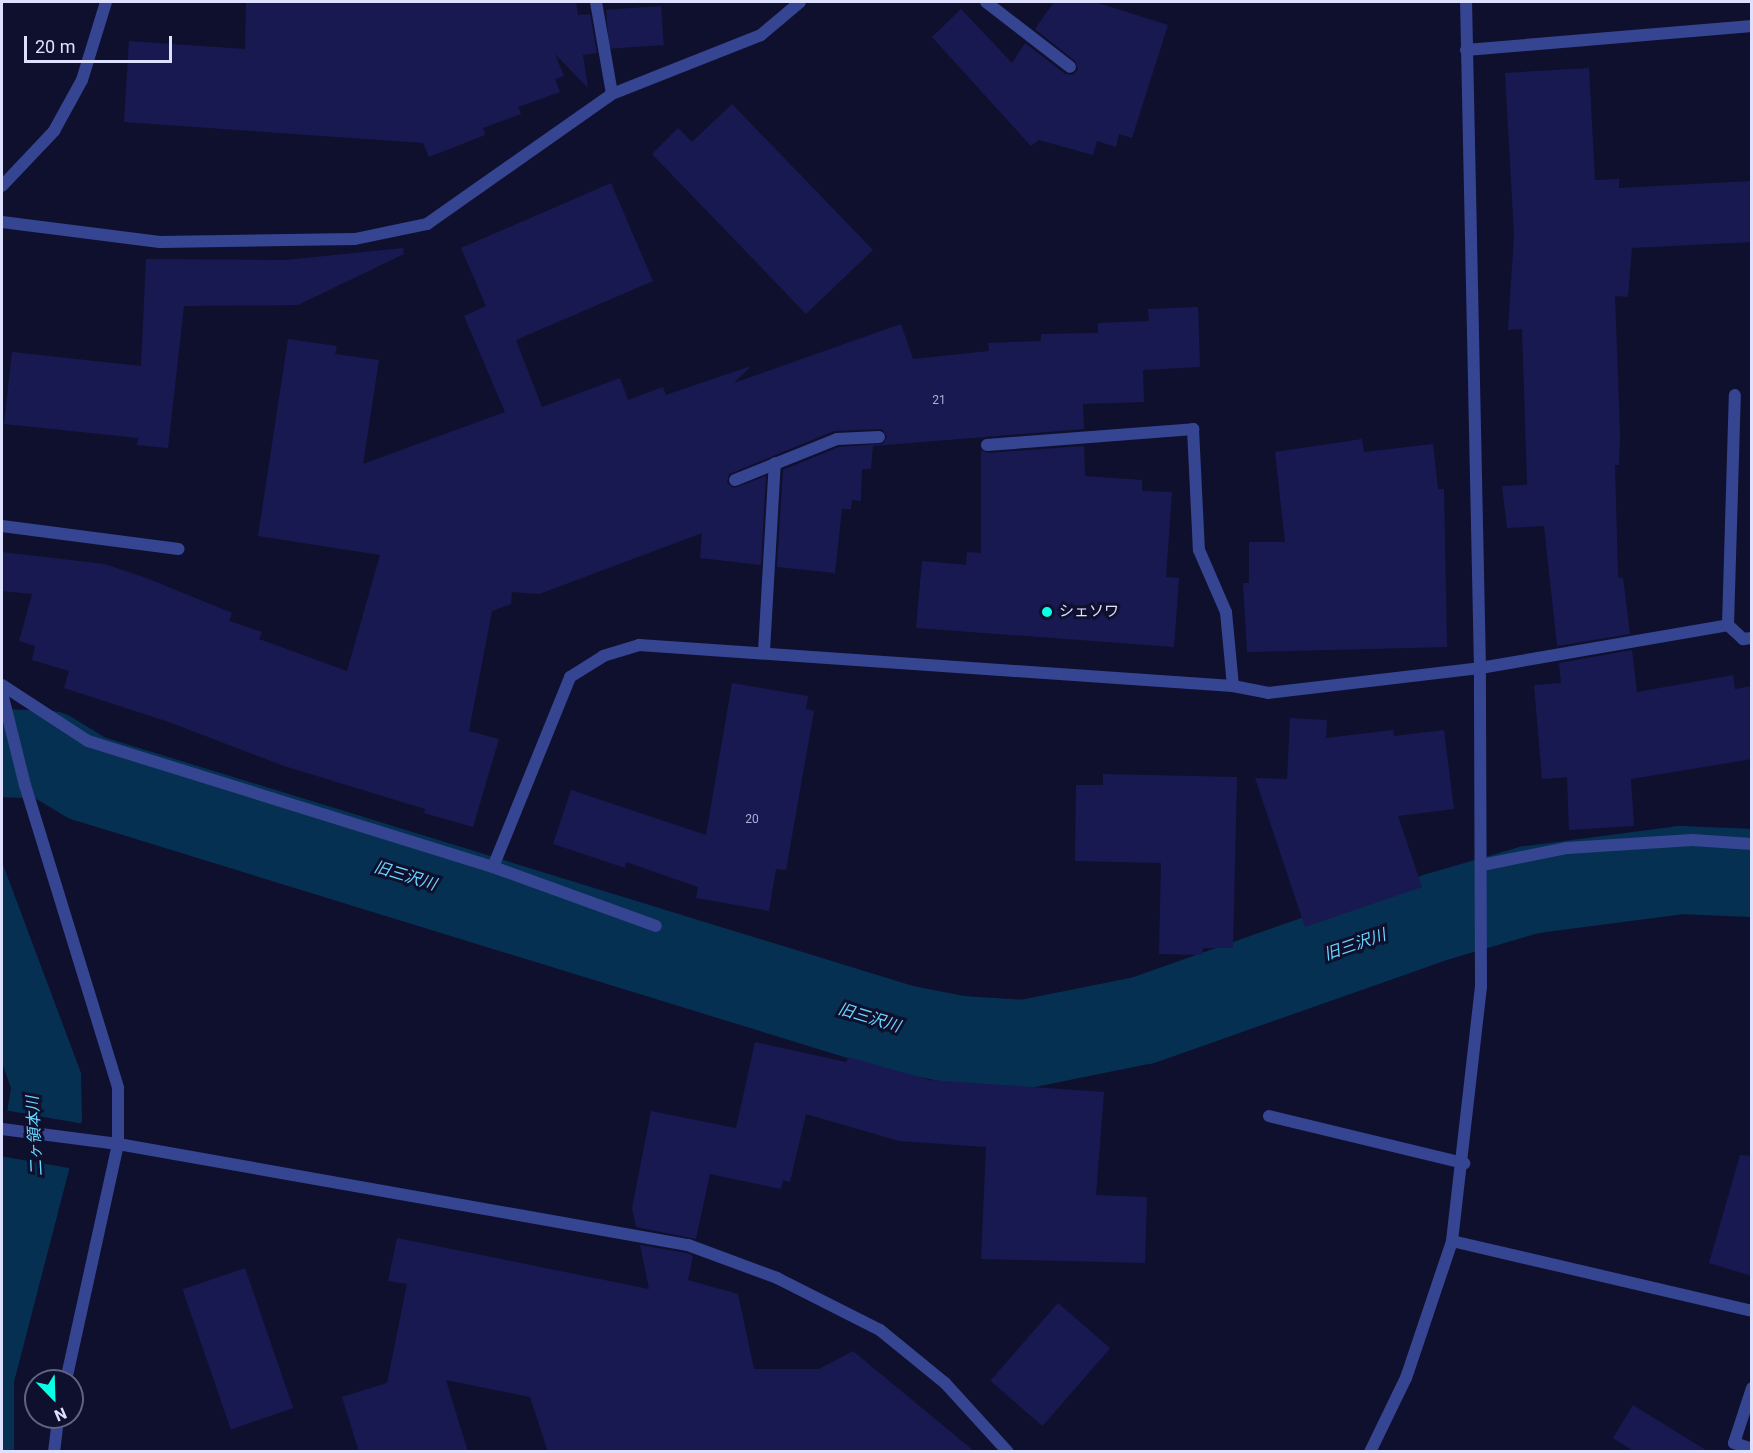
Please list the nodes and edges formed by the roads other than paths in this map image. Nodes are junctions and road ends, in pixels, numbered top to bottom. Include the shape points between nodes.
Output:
1 (106, 2) edge
2 (596, 2) edge
3 (800, 2) edge
4 (986, 2) edge
5 (1466, 2) edge
6 (1752, 26) edge
7 (1466, 50) junction
8 (1070, 67) dead end
9 (612, 94) junction
10 (2, 186) edge
11 (2, 222) edge
12 (1735, 395) dead end
13 (879, 437) dead end
14 (987, 445) dead end
15 (775, 463) junction
16 (735, 480) dead end
17 (2, 526) edge
18 (179, 549) dead end
19 (1728, 625) junction
20 (1752, 638) edge
21 (764, 651) junction
22 (1480, 668) junction
23 (2, 685) edge
24 (1233, 686) junction
25 (2, 693) edge
26 (1752, 844) edge
27 (1482, 865) junction
28 (493, 867) junction
29 (656, 926) dead end
30 (1269, 1116) dead end
31 (2, 1129) edge
32 (118, 1144) junction
33 (1464, 1163) junction
34 (1452, 1241) junction
35 (1752, 1311) edge
36 (69, 1369) edge
37 (1752, 1389) edge
38 (57, 1429) edge
39 (1752, 1449) edge
40 (54, 1452) edge
41 (1008, 1452) edge
42 (1370, 1452) edge

1 - 10 street via 82,81 60,121
2 - 9 street
3 - 9 street via 761,35
4 - 8 street
5 - 7 street
6 - 7 street
7 - 22 street
9 - 11 street via 427,224 355,239 183,242
12 - 19 street
13 - 15 street via 837,439
14 - 24 street via 1193,429 1199,550 1226,612
15 - 16 street
15 - 21 street
17 - 18 street
19 - 20 street via 1743,639
19 - 22 street
21 - 24 street
21 - 28 street via 639,645 603,656 570,677
22 - 24 street via 1268,693
22 - 27 street
23 - 28 street via 88,741
25 - 32 street via 25,785 118,1088
26 - 27 street via 1692,840 1567,848
27 - 33 street via 1481,987
28 - 29 street
30 - 33 street
31 - 32 street
32 - 36 street
32 - 41 street via 688,1245 777,1278 880,1330 945,1383
33 - 34 street
34 - 35 street
34 - 42 street via 1407,1378
37 - 39 street via 1734,1443
38 - 40 street

